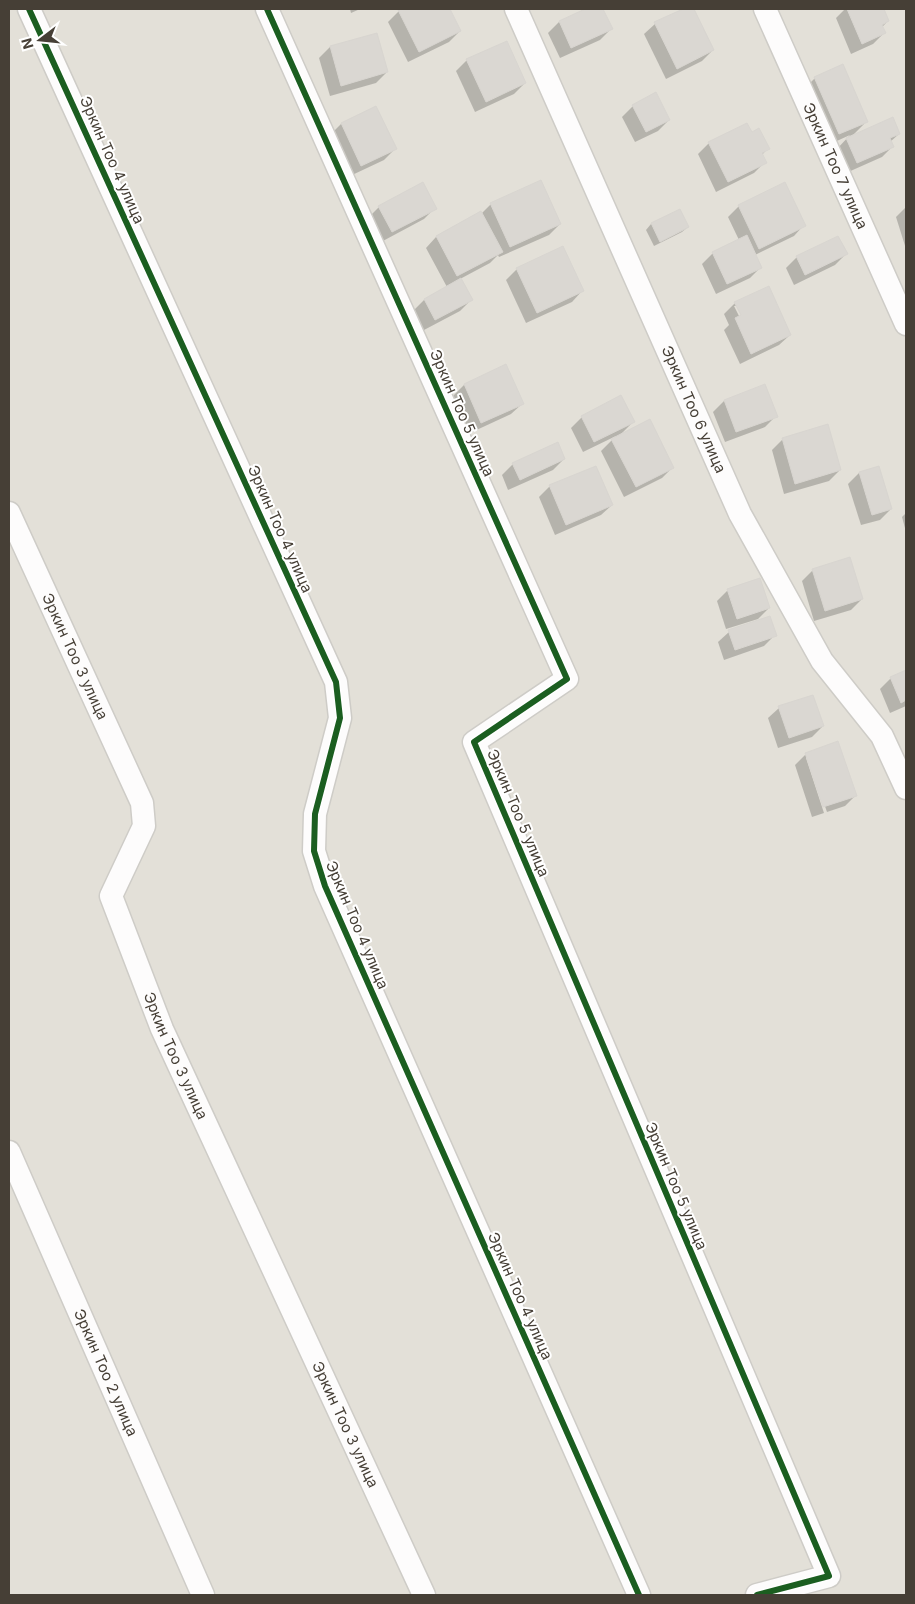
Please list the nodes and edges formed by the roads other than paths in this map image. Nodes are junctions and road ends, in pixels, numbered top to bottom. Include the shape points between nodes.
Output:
1 (29, 9) edge
2 (267, 9) edge
3 (516, 9) edge
4 (766, 9) edge
5 (906, 324) edge
6 (9, 513) edge
7 (906, 788) edge
8 (9, 1152) edge
9 (203, 1595) edge
10 (424, 1595) edge
11 (639, 1595) edge
12 (757, 1595) edge

1 - 11 street, Эркин Тоо 4 улица via 336,682 340,718 315,814 314,851 325,886
2 - 12 street, Эркин Тоо 5 улица via 567,679 474,742 829,1576
3 - 7 street, Эркин Тоо 6 улица via 740,514 822,661 882,736
4 - 5 street, Эркин Тоо 7 улица
6 - 10 street, Эркин Тоо 3 улица via 142,803 144,826 111,896 162,1029
8 - 9 street, Эркин Тоо 2 улица

